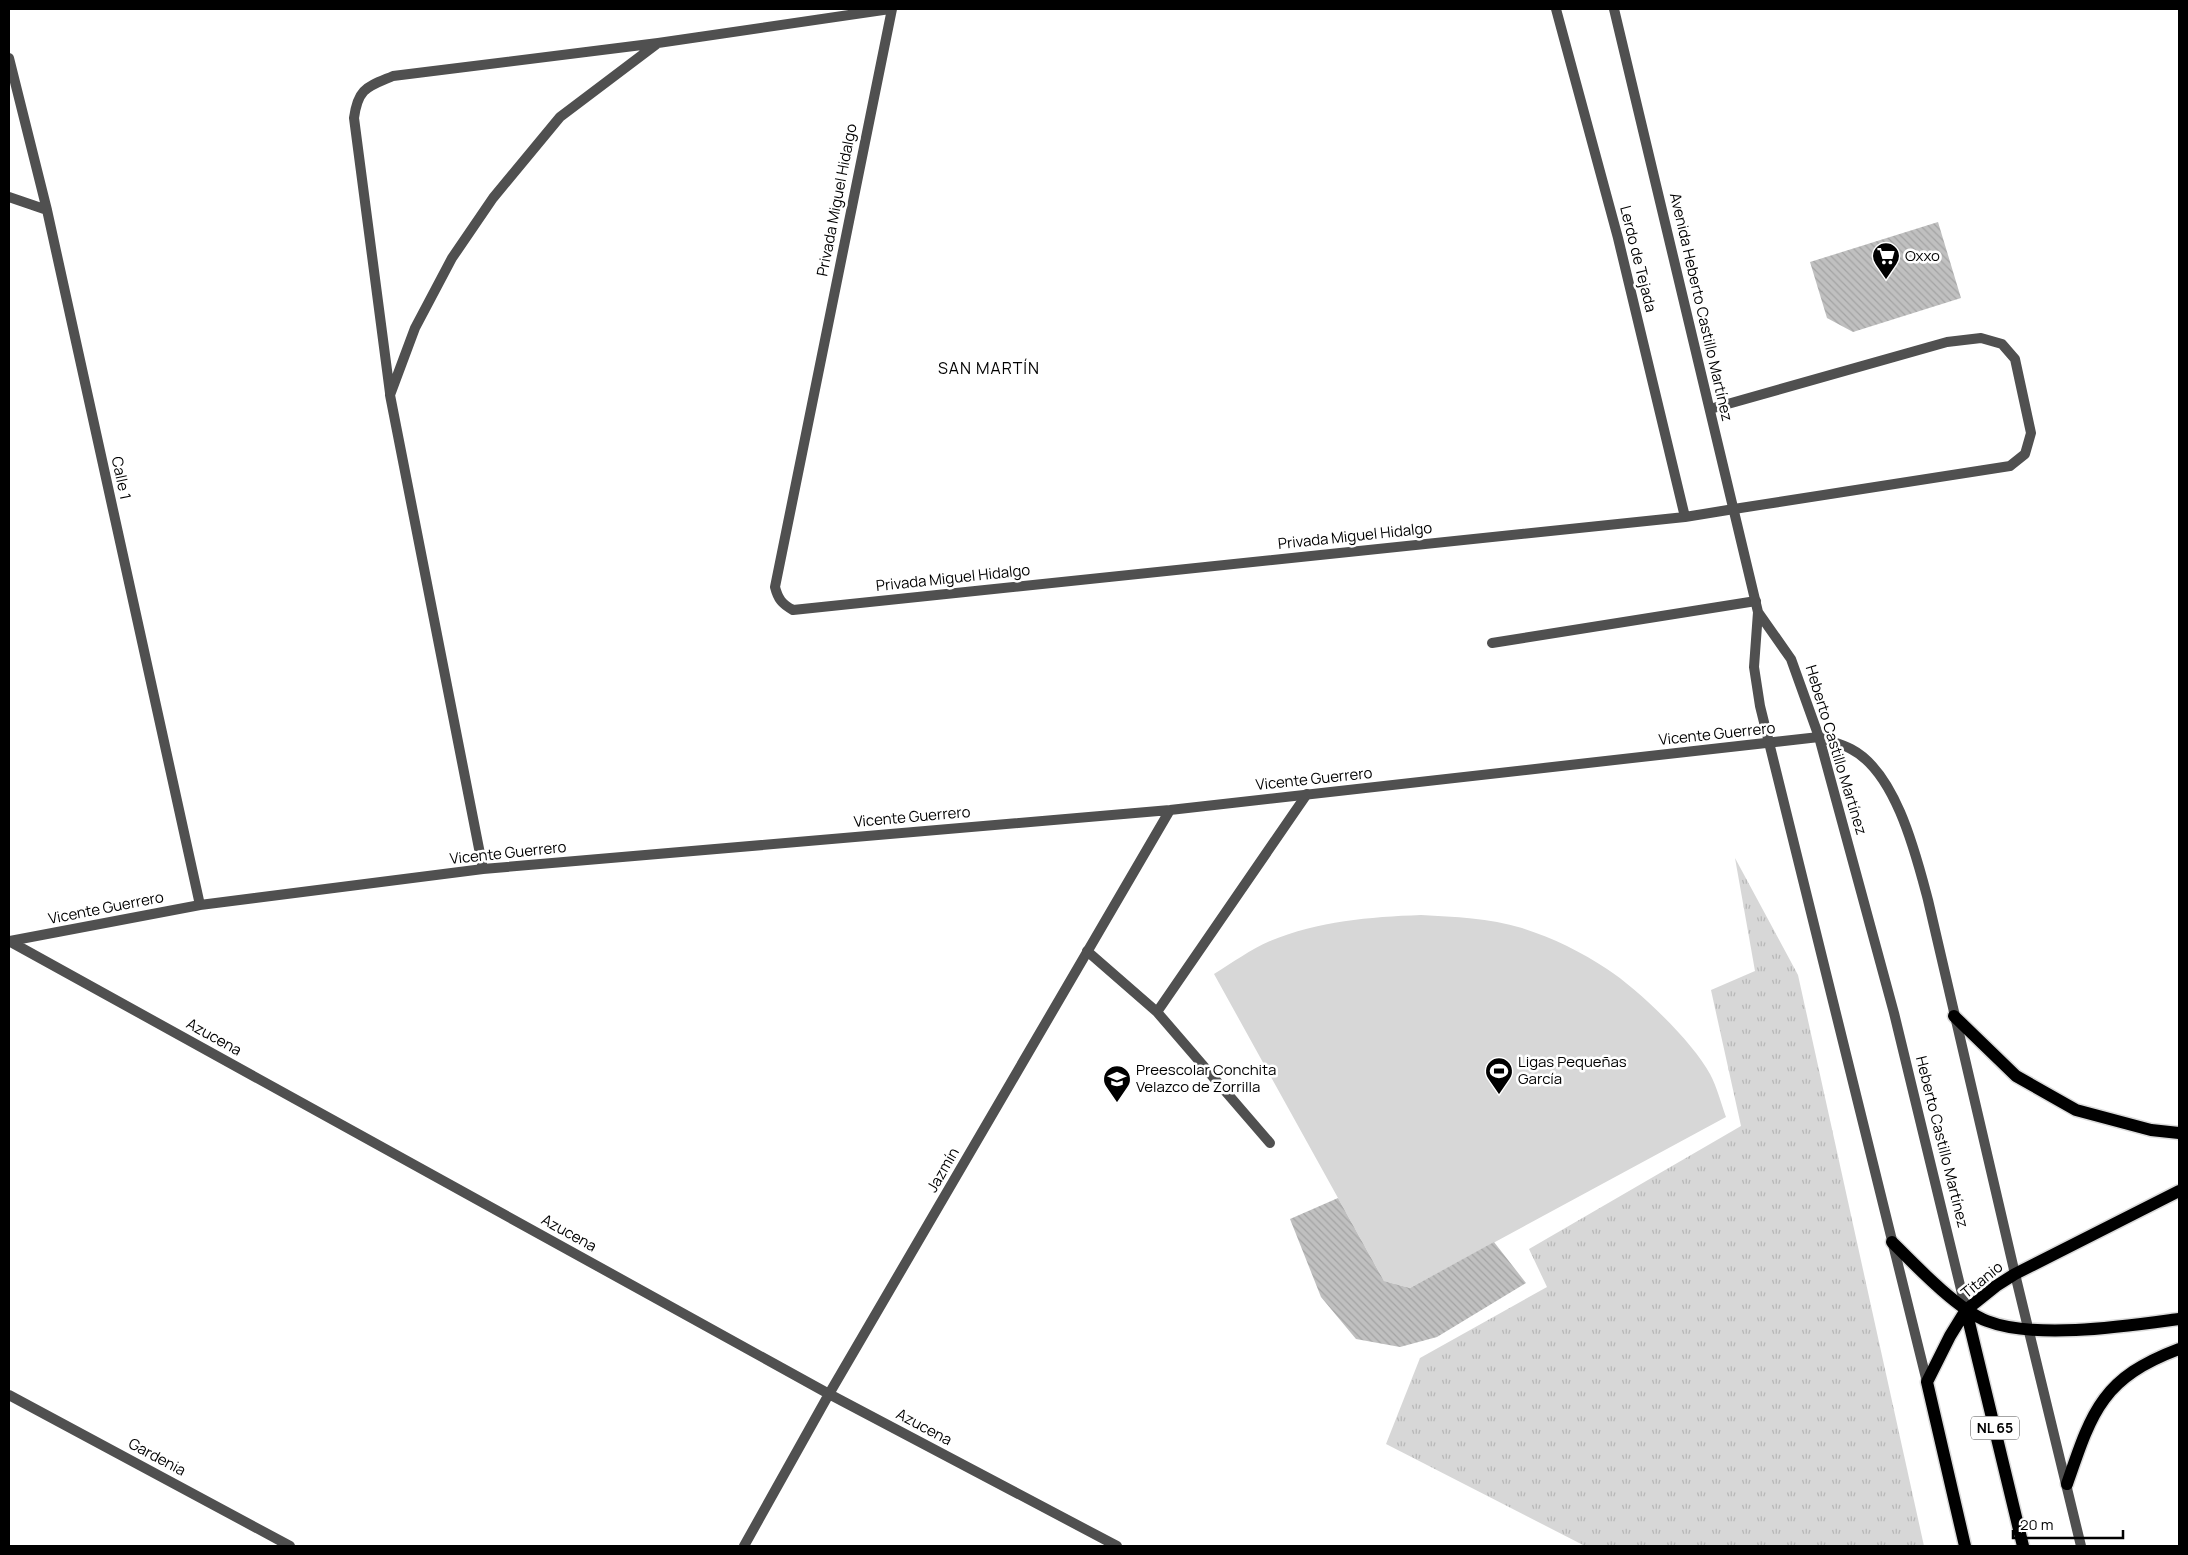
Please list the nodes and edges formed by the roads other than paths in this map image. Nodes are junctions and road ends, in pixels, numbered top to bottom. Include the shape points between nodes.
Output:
1 (891, 9) edge
2 (1556, 9) edge
3 (1614, 9) edge
4 (658, 43) junction
5 (9, 58) edge
6 (9, 197) edge
7 (47, 210) junction
8 (390, 395) junction
9 (1710, 409) junction
10 (1734, 509) junction
11 (1685, 517) junction
12 (1756, 601) junction
13 (1758, 612) junction
14 (1492, 643) dead end
15 (1819, 737) junction
16 (1770, 743) junction
17 (1307, 794) junction
18 (1170, 810) junction
19 (483, 869) junction
20 (200, 905) junction
21 (9, 941) edge
22 (1087, 951) junction
23 (1157, 1012) junction
24 (1954, 1016) junction
25 (2179, 1133) edge
26 (1270, 1143) dead end
27 (2179, 1191) edge
28 (1892, 1242) junction
29 (2015, 1274) junction
30 (1966, 1310) junction
31 (2179, 1319) edge
32 (2029, 1331) junction
33 (2179, 1348) edge
34 (1927, 1382) junction
35 (829, 1394) junction
36 (9, 1395) edge
37 (2066, 1484) junction
38 (290, 1546) edge
39 (744, 1546) edge
40 (1117, 1546) edge
41 (1965, 1546) edge
42 (2023, 1546) edge
43 (2081, 1546) edge

1 - 4 street
1 - 11 street, Privada Miguel Hidalgo via 775,587 777,597 784,605 793,610
2 - 11 street, Lerdo de Tejada via 1618,238
3 - 9 street, Avenida Heberto Castillo Martínez / NL 65
4 - 8 street via 560,117 493,198 452,258 415,328
4 - 8 street via 393,76 367,87 356,102 354,118
5 - 7 street, Calle 1
6 - 7 street
7 - 20 street, Calle 1
8 - 19 street
9 - 10 street, Avenida Heberto Castillo Martínez / NL 65
9 - 10 street, Privada Miguel Hidalgo via 1948,342 1980,338 2002,344 2015,359 2031,433 2025,454 2010,466
10 - 11 street, Privada Miguel Hidalgo
10 - 12 street, Avenida Heberto Castillo Martínez / NL 65
12 - 13 street, Avenida Heberto Castillo Martínez / NL 65
12 - 14 street
13 - 15 street, Heberto Castillo Martínez / NL 65 via 1791,659
13 - 16 street, NL 65 via 1754,668
15 - 16 street, Vicente Guerrero
15 - 24 street via 1852,750 1875,768 1893,798 1911,840 1926,891
15 - 30 street, Heberto Castillo Martínez / NL 65 via 1894,1013
16 - 17 street, Vicente Guerrero
16 - 28 street, NL 65
17 - 18 street, Vicente Guerrero
17 - 23 street
18 - 19 street, Vicente Guerrero
18 - 22 street, Jazmín
19 - 20 street, Vicente Guerrero
20 - 21 street, Vicente Guerrero
21 - 35 street, Azucena
22 - 23 street
22 - 35 street, Jazmín
23 - 26 street
24 - 25 main road via 2016,1076 2076,1110 2151,1130
24 - 29 street
27 - 29 main road, Titanio
28 - 30 main road
28 - 34 street, NL 65
29 - 30 main road, Titanio
29 - 32 street
30 - 32 main road, Titanio via 1986,1321
30 - 34 main road
30 - 42 main road, Heberto Castillo Martínez / NL 65
31 - 32 main road, Titanio
32 - 37 street
33 - 37 main road via 2157,1357 2122,1379 2104,1396 2085,1430
34 - 41 main road, NL 65
35 - 39 street, Jazmín
35 - 40 street, Azucena
36 - 38 street, Gardenia
37 - 43 street

